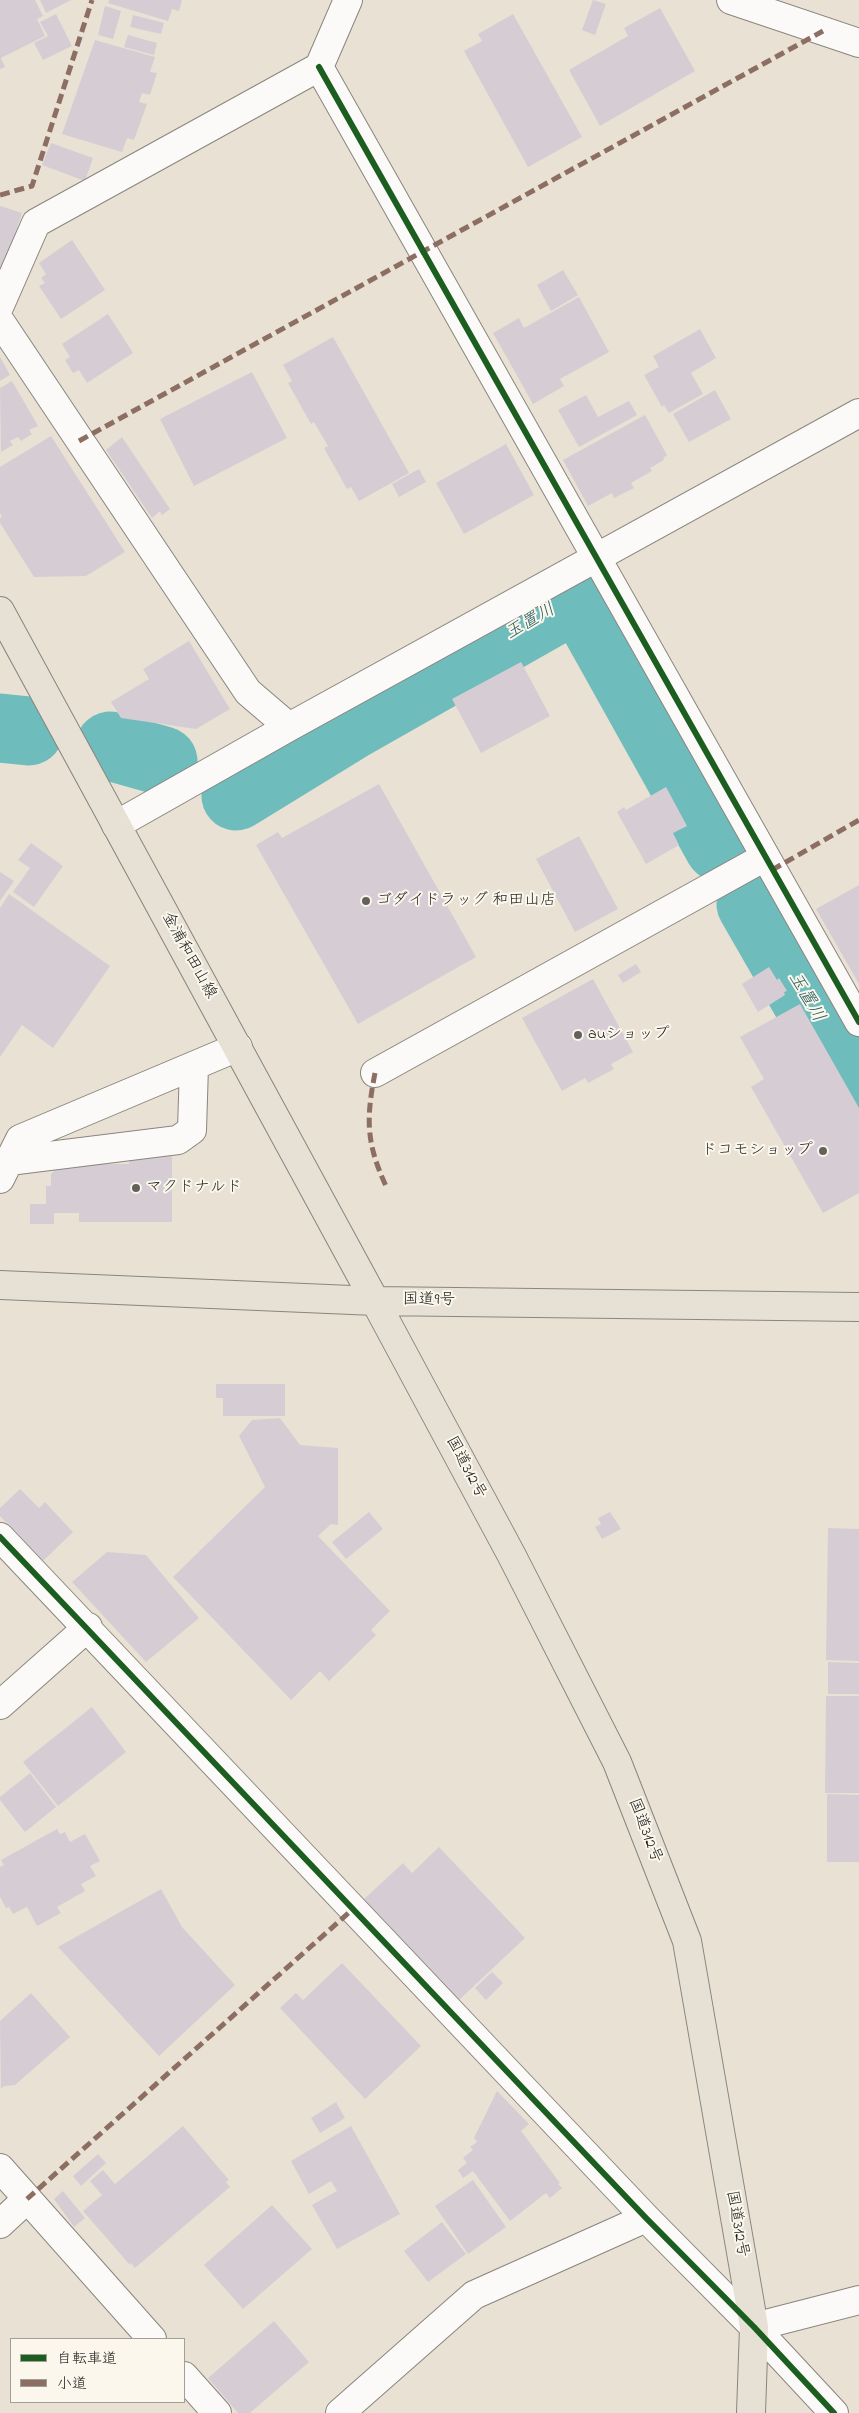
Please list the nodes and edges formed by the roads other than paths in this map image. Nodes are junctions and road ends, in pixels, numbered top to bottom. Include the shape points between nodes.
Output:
1 (348, 0) edge
2 (731, 0) edge
3 (859, 43) edge
4 (319, 67) junction
5 (0, 306) edge
6 (0, 321) edge
7 (859, 413) edge
8 (597, 559) junction
9 (0, 611) edge
10 (289, 727) junction
11 (116, 825) junction
12 (765, 857) junction
13 (859, 1022) edge
14 (238, 1047) junction
15 (194, 1066) junction
16 (375, 1073) dead end
17 (4, 1170) edge
18 (0, 1285) edge
19 (375, 1300) junction
20 (859, 1307) edge
21 (0, 1536) edge
22 (88, 1627) junction
23 (0, 1705) edge
24 (0, 2168) edge
25 (27, 2199) junction
26 (646, 2218) junction
27 (0, 2224) edge
28 (859, 2300) edge
29 (754, 2327) junction
30 (151, 2338) edge
31 (185, 2377) edge
32 (217, 2413) edge
33 (340, 2413) edge
34 (751, 2413) edge
35 (834, 2413) edge

1 - 4 street
2 - 3 street
4 - 5 street via 36,223
4 - 8 street
6 - 10 street via 248,692
7 - 8 street
8 - 10 street
8 - 12 street
9 - 11 main road, 金浦和田山線
10 - 11 street
11 - 14 main road, 金浦和田山線
12 - 13 street
12 - 16 street
14 - 15 street
14 - 19 main road, 金浦和田山線
15 - 17 street via 20,1139
15 - 17 street via 192,1130 178,1140
18 - 19 main road, 国道9号
19 - 20 main road, 国道9号
19 - 29 main road, 国道312号 via 512,1556 617,1762 687,1941
21 - 22 street
22 - 23 street
22 - 26 street
24 - 25 street
25 - 27 street
25 - 30 street
26 - 29 street
26 - 33 street via 474,2295
28 - 29 street
29 - 34 main road, 国道312号
29 - 35 street
31 - 32 street

